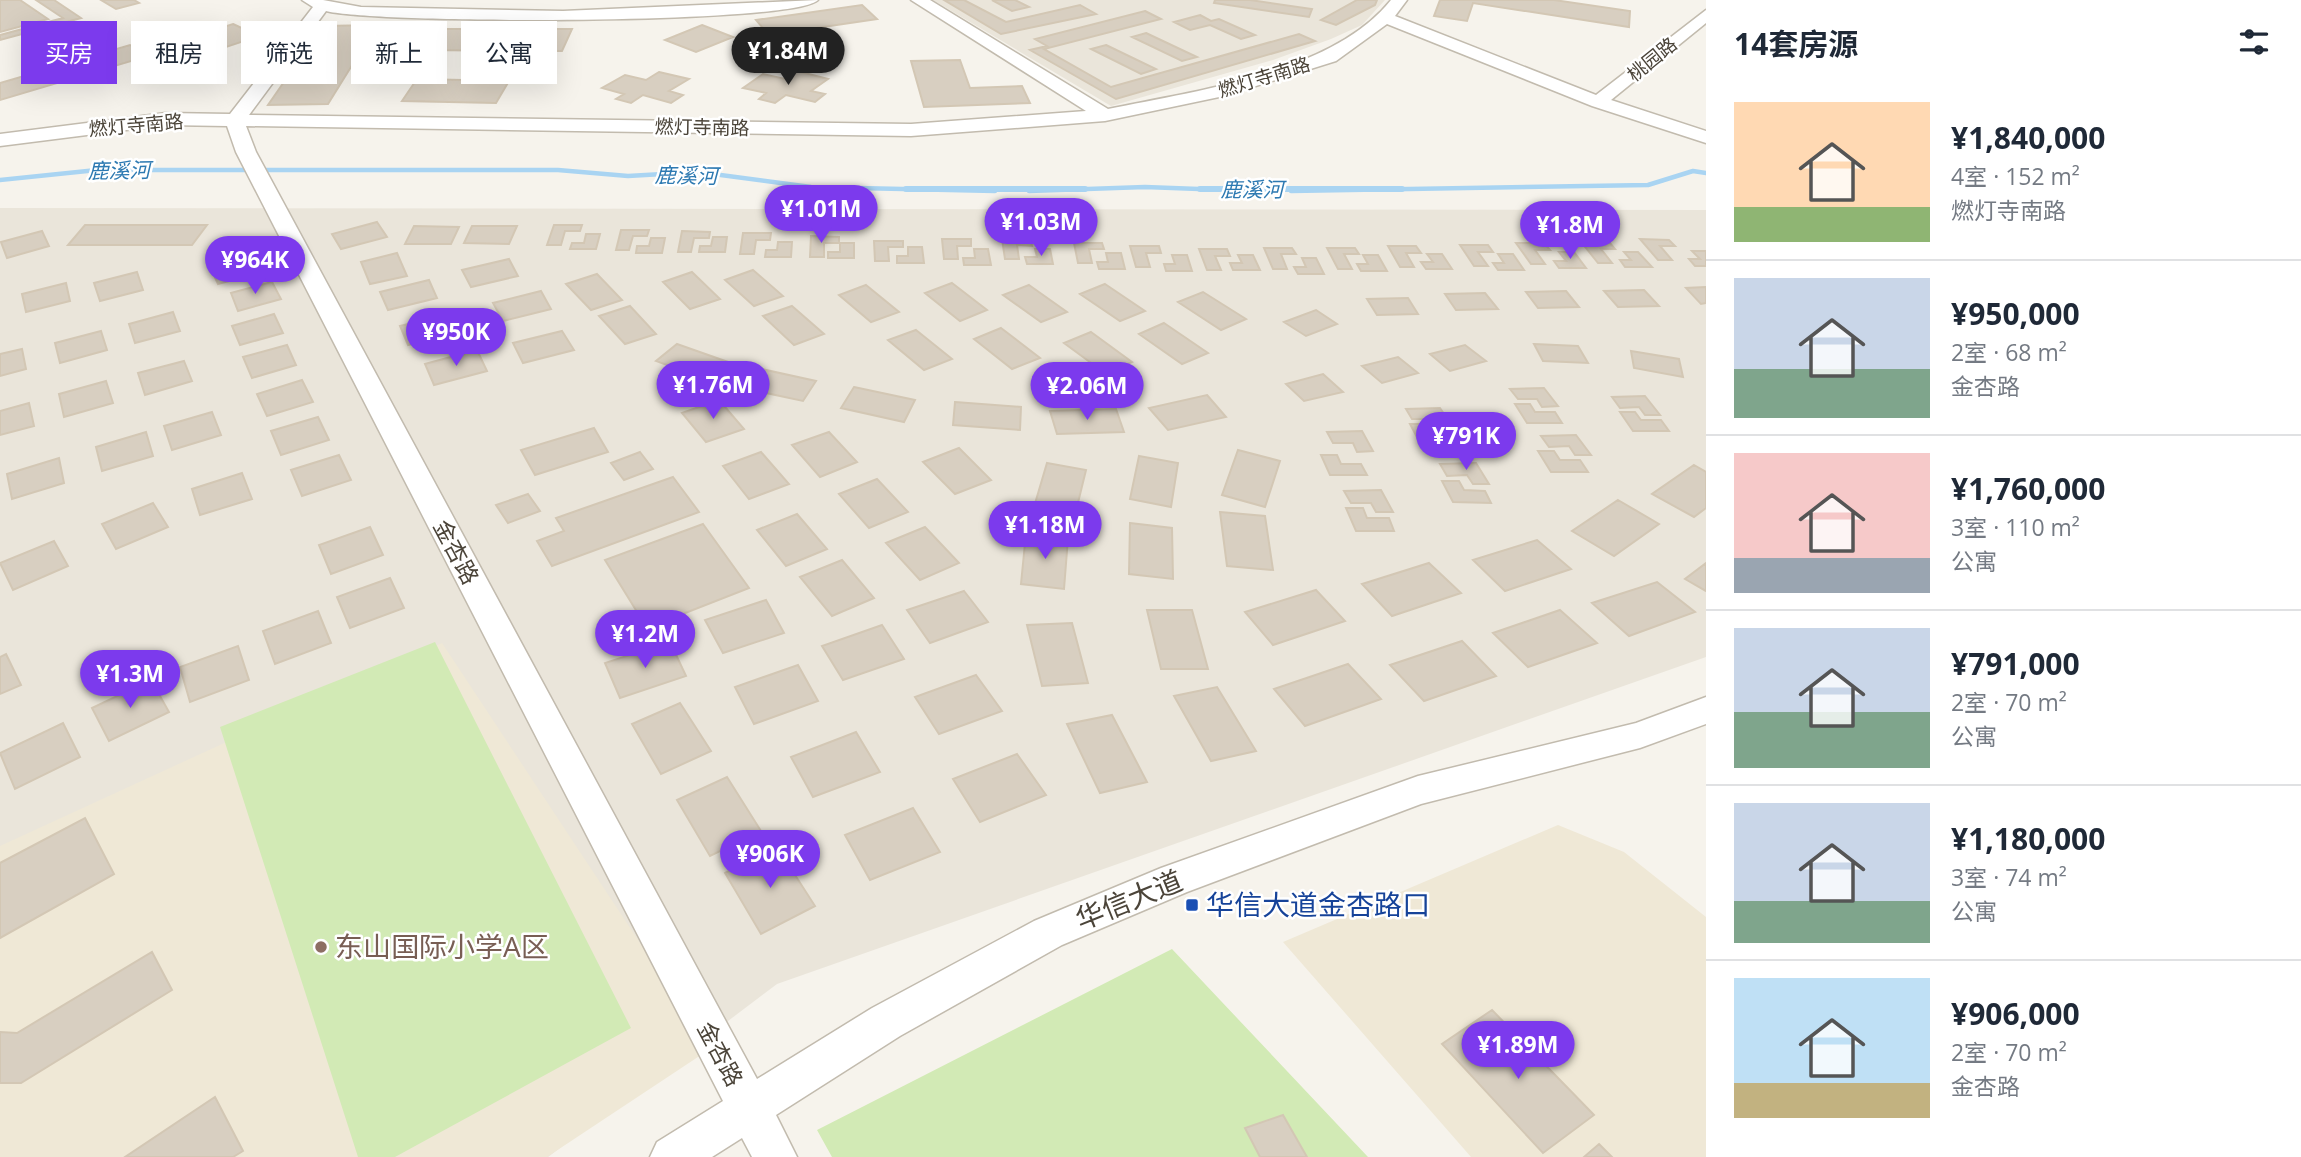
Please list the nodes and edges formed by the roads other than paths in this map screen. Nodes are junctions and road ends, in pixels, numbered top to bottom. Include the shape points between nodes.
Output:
1 (810, 0) edge
2 (919, 0) edge
3 (1399, 0) edge
4 (316, 3) edge
5 (1706, 15) edge
6 (1385, 18) junction
7 (1598, 102) junction
8 (1105, 116) junction
9 (235, 120) junction
10 (1706, 137) edge
11 (0, 140) edge
12 (1706, 710) edge
13 (749, 1108) junction
14 (672, 1157) edge
15 (775, 1157) edge

1 - 4 street via 656,14 512,18
2 - 8 street
3 - 6 street, 燃灯寺南路
4 - 9 street
5 - 7 street, 桃园路
6 - 7 street
6 - 8 street, 燃灯寺南路 via 1330,57 1218,92
7 - 10 street
8 - 9 street, 燃灯寺南路 via 911,130
9 - 11 street, 燃灯寺南路 via 166,120
9 - 13 street, 金杏路 via 266,191
12 - 13 street, 华信大道 via 1640,735 1418,790 1124,901 1048,933 886,1022
13 - 14 street, 华信大道
13 - 15 street, 金杏路

